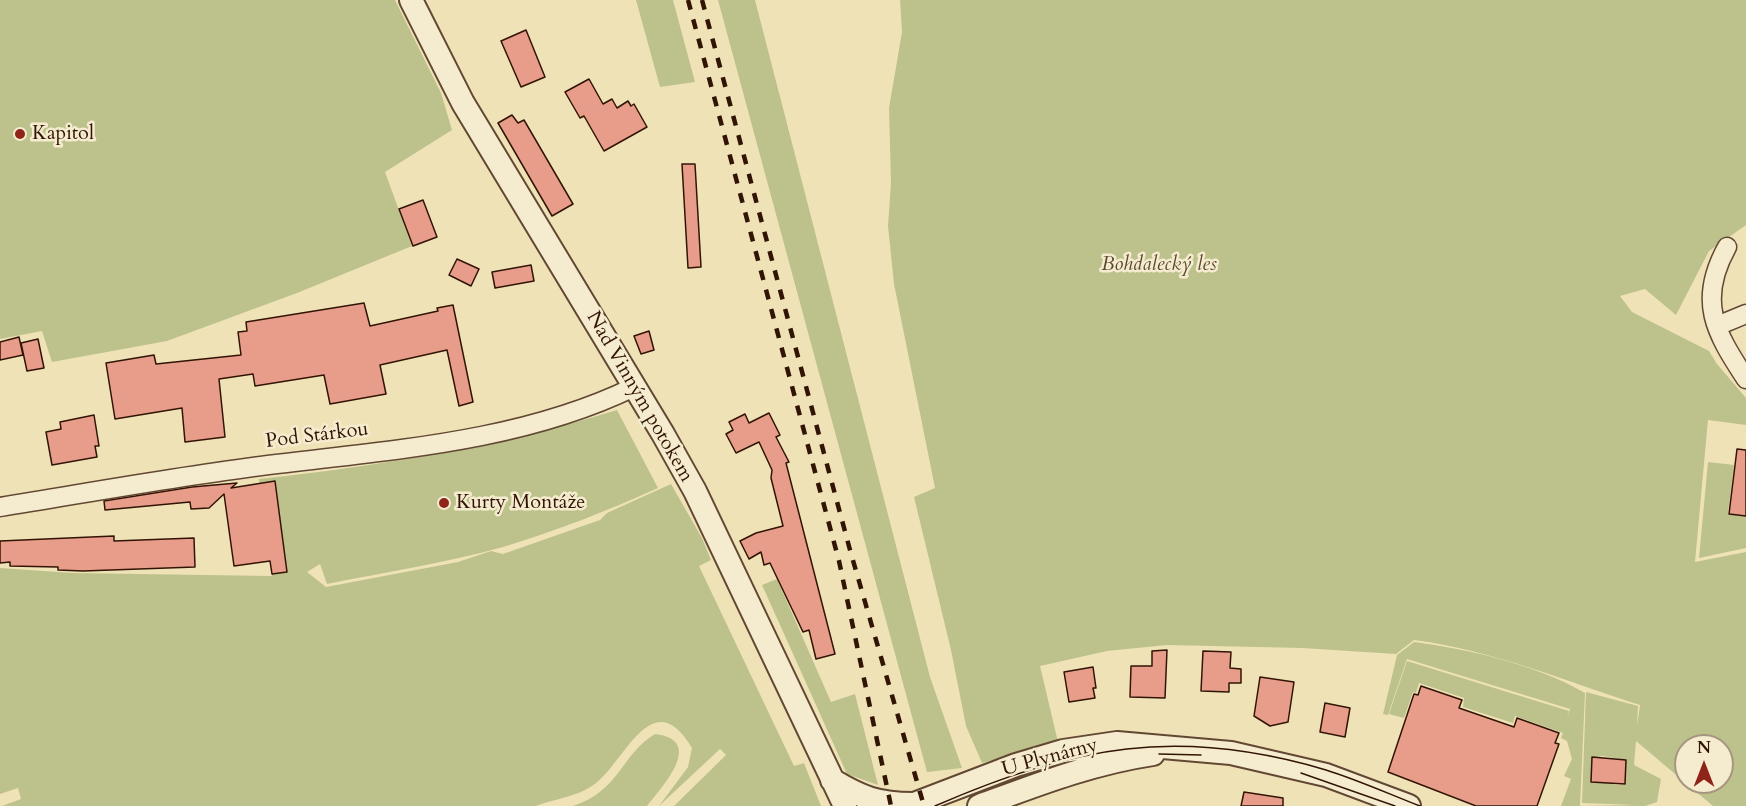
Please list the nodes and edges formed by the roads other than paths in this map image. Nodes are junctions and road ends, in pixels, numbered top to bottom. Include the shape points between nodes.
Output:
1 (411, 0) edge
2 (1727, 247) dead end
3 (1746, 314) edge
4 (1717, 326) junction
5 (1746, 380) edge
6 (634, 387) junction
7 (0, 507) edge
8 (1196, 751) junction
9 (832, 780) junction
10 (911, 805) edge
11 (845, 806) edge
12 (979, 806) edge
13 (1409, 806) edge

1 - 6 street, Nad Vinným potokem via 463,103
2 - 4 street via 1714,271 1710,301
3 - 4 street
4 - 5 street
6 - 7 street, Pod Stárkou via 583,410 522,428
6 - 9 street, Nad Vinným potokem via 694,491
8 - 10 street, U Plynárny via 1117,743 1093,745 1016,765
8 - 12 street, U Plynárny via 1109,762
8 - 13 street, U Plynárny via 1231,753 1326,774
9 - 10 street via 859,796
9 - 11 street, Nad Vinným potokem

